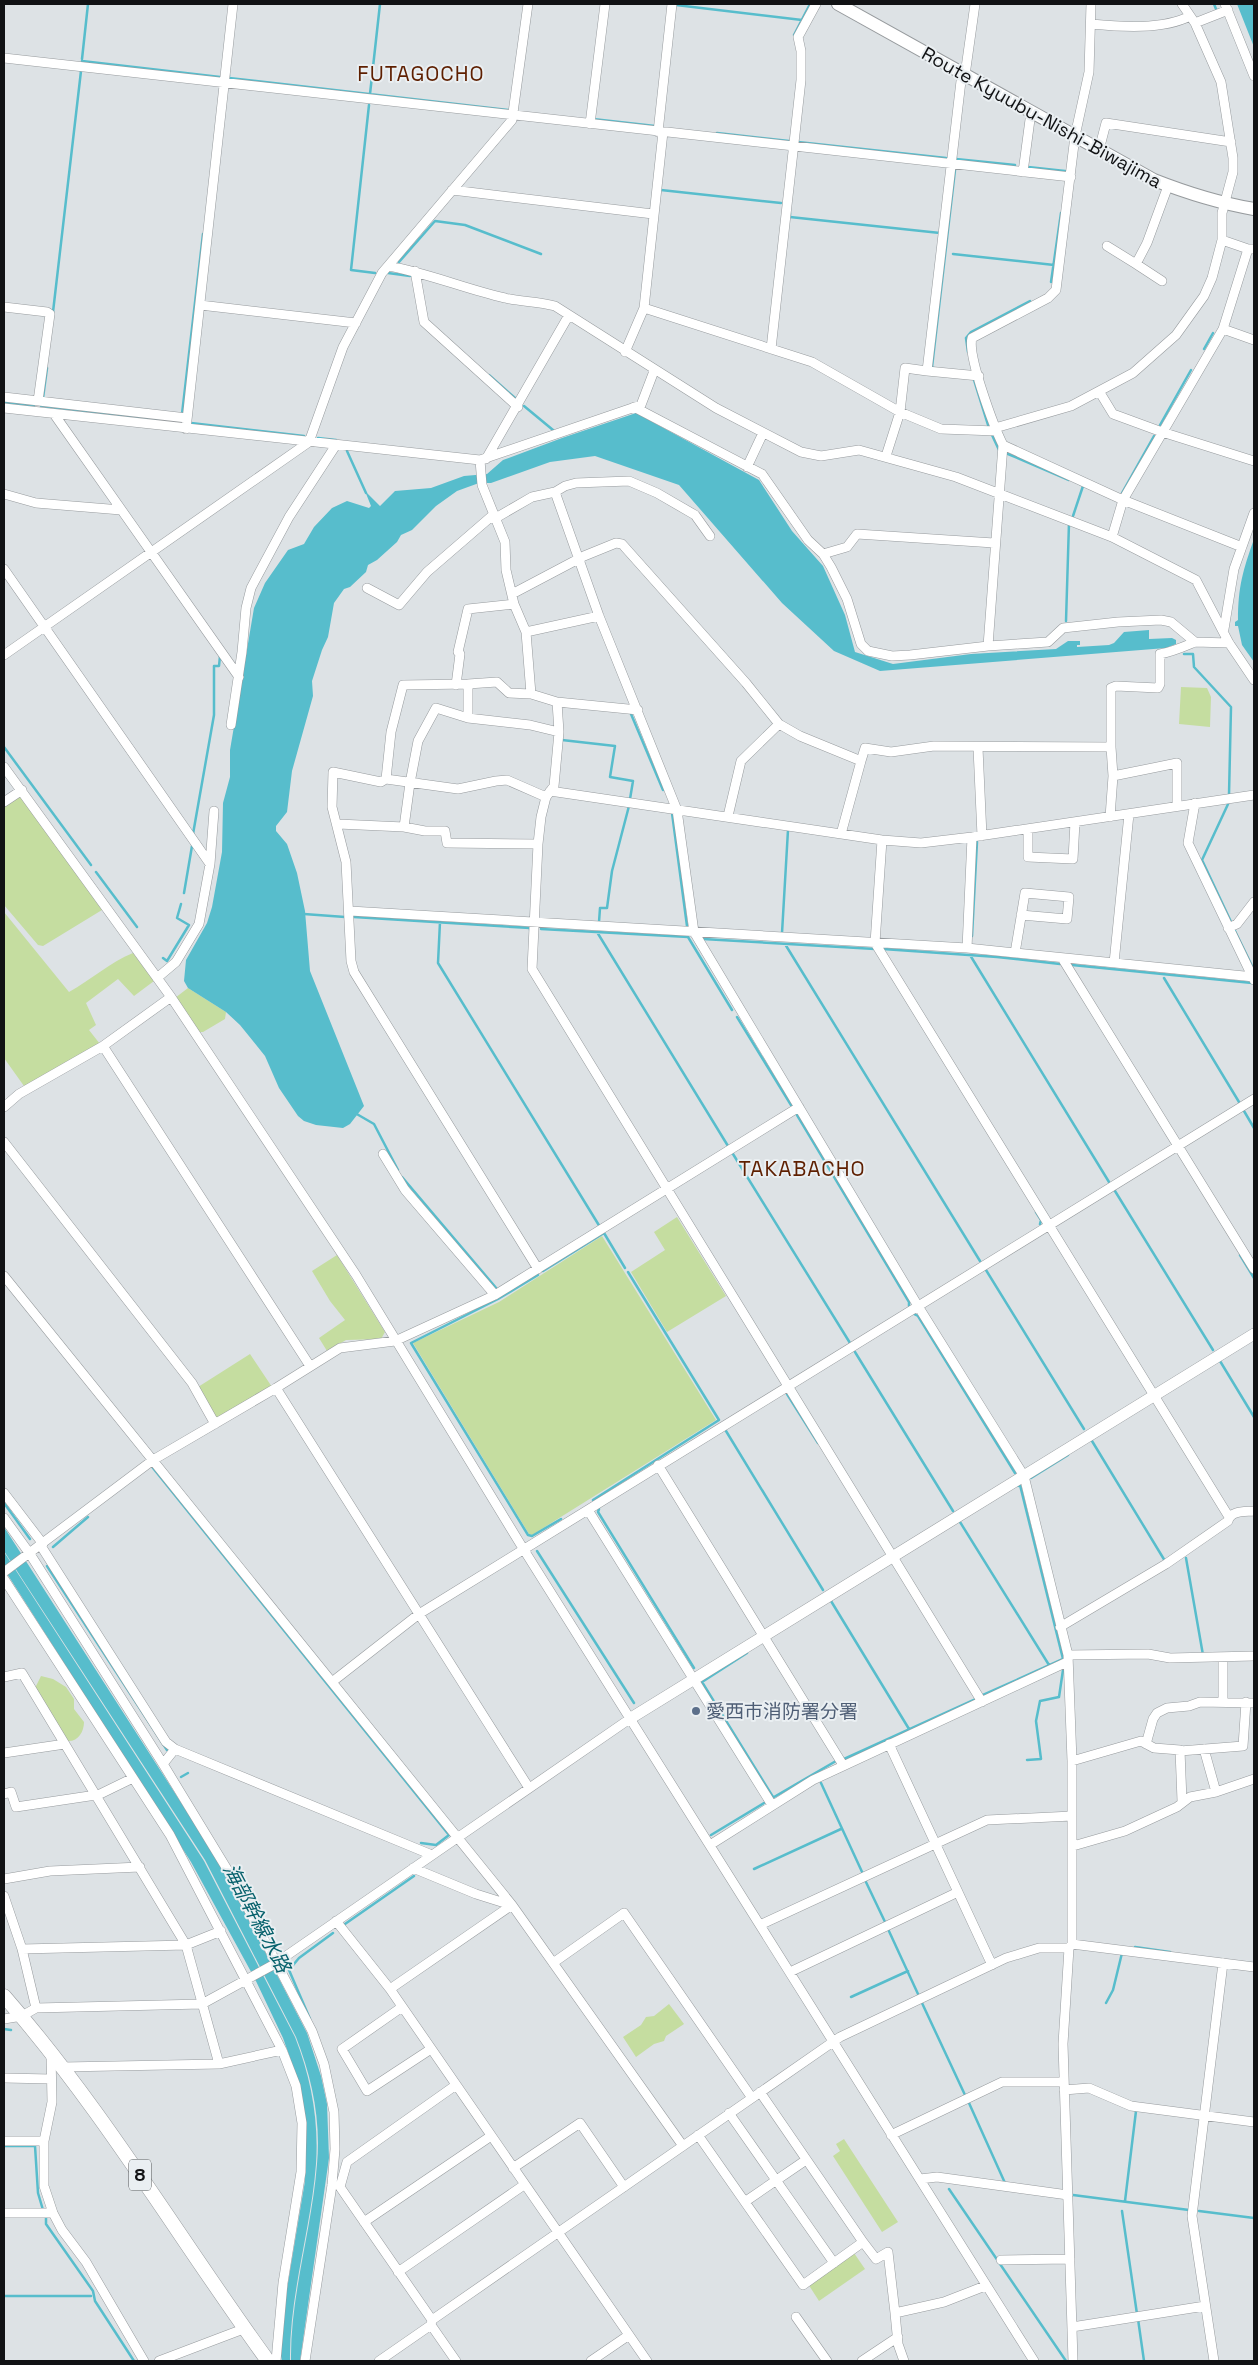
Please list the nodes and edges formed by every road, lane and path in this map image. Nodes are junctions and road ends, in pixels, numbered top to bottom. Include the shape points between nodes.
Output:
1 (234, 4) edge
2 (528, 4) edge
3 (605, 4) edge
4 (672, 4) edge
5 (816, 4) edge
6 (838, 4) edge
7 (975, 4) edge
8 (1091, 4) edge
9 (1182, 4) edge
10 (1227, 7) edge
11 (1193, 19) junction
12 (1091, 24) junction
13 (4, 58) edge
14 (965, 75) junction
15 (1254, 76) edge
16 (225, 83) junction
17 (1031, 112) junction
18 (514, 115) junction
19 (590, 124) junction
20 (660, 132) junction
21 (1075, 136) junction
22 (1231, 142) junction
23 (794, 146) junction
24 (1099, 150) junction
25 (952, 164) junction
26 (1023, 172) junction
27 (1071, 177) junction
28 (1168, 186) junction
29 (452, 190) junction
30 (1223, 204) junction
31 (1254, 209) edge
32 (653, 214) junction
33 (1222, 240) junction
34 (1107, 246) dead end
35 (1251, 249) edge
36 (1136, 264) junction
37 (388, 266) junction
38 (415, 271) junction
39 (1162, 281) dead end
40 (200, 304) junction
41 (4, 307) edge
42 (644, 308) junction
43 (569, 315) junction
44 (356, 323) junction
45 (1223, 329) junction
46 (1254, 340) edge
47 (771, 349) junction
48 (626, 352) junction
49 (654, 370) junction
50 (927, 371) junction
51 (979, 376) junction
52 (1099, 391) junction
53 (4, 397) edge
54 (38, 401) junction
55 (518, 407) junction
56 (634, 407) junction
57 (4, 408) edge
58 (900, 412) junction
59 (54, 414) junction
60 (187, 418) junction
61 (186, 429) junction
62 (996, 430) junction
63 (1162, 432) junction
64 (763, 433) junction
65 (309, 442) junction
66 (336, 445) junction
67 (1003, 445) junction
68 (886, 456) junction
69 (483, 460) junction
70 (1254, 461) edge
71 (747, 467) junction
72 (555, 492) junction
73 (998, 492) junction
74 (4, 494) edge
75 (1123, 500) junction
76 (121, 510) junction
77 (1254, 513) edge
78 (493, 517) junction
79 (710, 536) dead end
80 (1112, 537) junction
81 (994, 543) junction
82 (1242, 547) junction
83 (152, 553) junction
84 (823, 554) junction
85 (579, 560) junction
86 (4, 569) edge
87 (367, 588) dead end
88 (512, 594) junction
89 (514, 604) junction
90 (600, 616) junction
91 (44, 627) junction
92 (1224, 630) junction
93 (526, 632) junction
94 (1196, 642) junction
95 (1229, 643) junction
96 (988, 646) junction
97 (4, 656) edge
98 (239, 677) junction
99 (1254, 680) edge
100 (468, 684) junction
101 (456, 685) junction
102 (532, 694) junction
103 (557, 702) junction
104 (638, 710) junction
105 (468, 718) junction
106 (779, 724) junction
107 (230, 725) dead end
108 (559, 732) junction
109 (1111, 747) junction
110 (978, 748) junction
111 (860, 761) junction
112 (4, 767) edge
113 (1113, 776) junction
114 (386, 779) junction
115 (410, 783) junction
116 (22, 790) junction
117 (548, 794) junction
118 (1254, 795) edge
119 (4, 802) edge
120 (1196, 803) junction
121 (1177, 806) junction
122 (677, 810) junction
123 (214, 811) dead end
124 (1129, 814) junction
125 (728, 816) junction
126 (1110, 817) junction
127 (1076, 822) junction
128 (338, 824) junction
129 (404, 827) junction
130 (1028, 829) junction
131 (841, 834) junction
132 (982, 836) junction
133 (972, 837) junction
134 (882, 840) junction
135 (538, 844) junction
136 (210, 864) junction
137 (1254, 902) edge
138 (350, 911) junction
139 (1022, 915) junction
140 (535, 923) junction
141 (1228, 928) junction
142 (694, 932) junction
143 (875, 942) junction
144 (967, 948) junction
145 (1015, 953) junction
146 (1062, 958) junction
147 (1114, 962) junction
148 (157, 978) junction
149 (1254, 978) edge
150 (172, 997) junction
151 (103, 1046) junction
152 (1254, 1099) edge
153 (4, 1106) edge
154 (799, 1107) junction
155 (4, 1142) edge
156 (1179, 1147) junction
157 (384, 1154) dead end
158 (667, 1189) junction
159 (1050, 1226) junction
160 (538, 1269) junction
161 (1254, 1269) edge
162 (4, 1276) edge
163 (495, 1295) junction
164 (918, 1306) junction
165 (1254, 1334) edge
166 (395, 1341) junction
167 (310, 1366) junction
168 (788, 1386) junction
169 (276, 1388) junction
170 (1155, 1395) junction
171 (216, 1424) junction
172 (153, 1460) junction
173 (658, 1465) junction
174 (1024, 1476) junction
175 (4, 1493) edge
176 (588, 1510) junction
177 (1254, 1511) edge
178 (1229, 1517) junction
179 (4, 1518) edge
180 (42, 1545) junction
181 (524, 1550) junction
182 (28, 1556) junction
183 (893, 1556) junction
184 (4, 1574) edge
185 (419, 1614) junction
186 (1060, 1627) junction
187 (764, 1636) junction
188 (1254, 1656) edge
189 (1067, 1658) junction
190 (1223, 1658) junction
191 (4, 1677) edge
192 (694, 1678) junction
193 (332, 1682) junction
194 (1224, 1701) junction
195 (982, 1702) junction
196 (1250, 1703) edge
197 (631, 1718) junction
198 (65, 1744) junction
199 (889, 1744) junction
200 (1146, 1744) junction
201 (175, 1749) junction
202 (1204, 1749) junction
203 (1180, 1751) junction
204 (4, 1753) edge
205 (1072, 1761) junction
206 (163, 1764) junction
207 (843, 1765) junction
208 (133, 1778) junction
209 (1254, 1779) edge
210 (529, 1788) junction
211 (1216, 1792) junction
212 (4, 1794) edge
213 (96, 1796) junction
214 (1182, 1801) junction
215 (772, 1805) junction
216 (1072, 1816) junction
217 (458, 1838) junction
218 (936, 1844) junction
219 (710, 1845) junction
220 (1073, 1846) junction
221 (432, 1855) junction
222 (140, 1867) junction
223 (413, 1868) junction
224 (4, 1879) edge
225 (958, 1892) junction
226 (4, 1896) edge
227 (512, 1905) junction
228 (336, 1921) junction
229 (760, 1925) junction
230 (221, 1931) junction
231 (186, 1945) junction
232 (1070, 1946) junction
233 (22, 1949) junction
234 (275, 1963) junction
235 (554, 1963) junction
236 (1223, 1963) junction
237 (992, 1965) junction
238 (1254, 1967) edge
239 (790, 1972) junction
240 (249, 1978) junction
241 (390, 1989) junction
242 (4, 1996) edge
243 (202, 2004) junction
244 (402, 2007) junction
245 (36, 2008) junction
246 (22, 2016) junction
247 (4, 2019) edge
248 (834, 2042) junction
249 (431, 2049) junction
250 (282, 2050) junction
251 (51, 2052) junction
252 (219, 2064) junction
253 (63, 2067) junction
254 (4, 2078) edge
255 (51, 2078) junction
256 (456, 2085) junction
257 (1064, 2086) junction
258 (756, 2095) junction
259 (730, 2113) junction
260 (1203, 2115) junction
261 (1254, 2122) edge
262 (698, 2135) junction
263 (891, 2135) junction
264 (491, 2136) junction
265 (4, 2142) edge
266 (44, 2142) junction
267 (683, 2146) junction
268 (806, 2160) junction
269 (513, 2168) junction
270 (920, 2179) junction
271 (776, 2180) junction
272 (524, 2185) junction
273 (336, 2186) junction
274 (624, 2187) junction
275 (1068, 2195) junction
276 (746, 2201) junction
277 (4, 2213) edge
278 (53, 2213) junction
279 (364, 2222) junction
280 (557, 2233) junction
281 (863, 2242) junction
282 (1070, 2258) junction
283 (1001, 2260) dead end
284 (834, 2263) junction
285 (398, 2272) junction
286 (985, 2286) junction
287 (1205, 2306) junction
288 (895, 2313) junction
289 (796, 2317) dead end
290 (431, 2322) junction
291 (1072, 2327) junction
292 (246, 2328) junction
293 (629, 2336) junction
294 (898, 2337) junction
295 (144, 2361) edge
296 (159, 2361) edge
297 (268, 2361) edge
298 (276, 2361) edge
299 (305, 2361) edge
300 (379, 2361) edge
301 (456, 2361) edge
302 (591, 2361) edge
303 (647, 2361) edge
304 (827, 2361) edge
305 (862, 2361) edge
306 (904, 2361) edge
307 (1034, 2361) edge
308 (1073, 2361) edge
309 (1214, 2361) edge

1 - 16 street
2 - 18 street
3 - 19 street
4 - 20 street
5 - 23 street via 798,38 801,80
6 - 14 main road, Route Kyuubu-Nishi-Biwajima
7 - 14 street
8 - 12 street
9 - 11 street
10 - 11 street
10 - 15 street
11 - 12 street via 1128,28
11 - 22 street via 1221,82
12 - 21 street via 1089,72
13 - 16 street
14 - 17 main road, Route Kyuubu-Nishi-Biwajima
14 - 25 street via 961,81
16 - 18 street
16 - 40 street
17 - 21 main road, Route Kyuubu-Nishi-Biwajima
17 - 26 street
18 - 19 street
18 - 29 street
19 - 20 street
20 - 23 street
20 - 32 street
21 - 24 main road, Route Kyuubu-Nishi-Biwajima
21 - 27 street
22 - 24 street via 1106,123
22 - 30 street via 1232,172
23 - 25 street
23 - 47 street
24 - 28 main road, Route Kyuubu-Nishi-Biwajima
25 - 26 street
25 - 50 street
26 - 27 street
27 - 51 street via 1056,290 1048,298 972,338
28 - 30 main road, Route Kyuubu-Nishi-Biwajima
28 - 36 street
29 - 32 street
29 - 37 street
30 - 31 main road, Route Kyuubu-Nishi-Biwajima
30 - 33 street
32 - 42 street
33 - 35 street
33 - 52 street via 1218,261 1204,296 1176,335 1133,373
34 - 36 street
35 - 45 street
36 - 39 street
37 - 38 street
37 - 44 street
38 - 43 street via 506,298 555,306
38 - 55 street via 424,322
40 - 44 street
40 - 60 street
41 - 54 street via 50,314
42 - 47 street
42 - 48 street
43 - 48 street
43 - 55 street
44 - 65 street via 343,348
45 - 46 street
45 - 63 street
47 - 58 street via 812,362
48 - 49 street
49 - 56 street via 641,405
49 - 64 street
50 - 51 street
50 - 58 street via 905,368
51 - 62 street
52 - 62 street via 1071,406
52 - 63 street via 1114,414
53 - 54 street
54 - 60 street
55 - 69 street
56 - 69 street
56 - 71 street
57 - 59 street
58 - 62 street via 941,429
58 - 68 street
59 - 61 street
59 - 76 street
60 - 61 street
61 - 65 street
62 - 67 street
63 - 70 street
63 - 75 street
64 - 68 street via 812,455 859,450
64 - 71 street
65 - 66 street
65 - 83 street
66 - 69 street
66 - 98 street via 289,517 251,588
67 - 73 street
67 - 75 street
68 - 73 street
69 - 78 street via 482,485
71 - 84 street via 762,474 808,540
72 - 78 street via 532,497
72 - 79 street via 576,483 618,481 639,484 695,515
72 - 85 street
73 - 80 street
73 - 81 street
74 - 76 street via 36,503
75 - 80 street
75 - 82 street
76 - 83 street
77 - 82 street
78 - 87 street via 427,572 399,605
78 - 88 street via 504,542
80 - 92 street via 1196,580
81 - 84 street via 857,534 847,547
81 - 96 street
82 - 92 street via 1234,570
83 - 91 street
83 - 98 street
84 - 96 street via 847,599 861,644 868,652 892,656
85 - 88 street
85 - 90 street
85 - 106 street via 616,543 622,544 746,682
86 - 91 street
88 - 89 street
89 - 93 street
89 - 101 street via 468,609 458,652
90 - 93 street
90 - 104 street
91 - 97 street
91 - 136 street
92 - 95 street
93 - 102 street
94 - 95 street
94 - 96 street via 1171,622 1161,620 1063,628 1048,642
94 - 109 street via 1160,654 1158,688 1111,688
95 - 99 street
98 - 107 street
100 - 101 street
100 - 102 street via 497,682 509,693
100 - 105 street
101 - 114 street via 403,685 391,732
102 - 103 street
103 - 104 street
103 - 108 street
104 - 122 street
105 - 108 street via 530,725
105 - 115 street via 436,708 418,741
106 - 111 street via 808,740
106 - 125 street via 742,761
108 - 117 street via 554,786
109 - 110 street
109 - 113 street
110 - 111 street via 934,746 891,752 865,748
110 - 132 street
111 - 131 street
112 - 116 street
113 - 121 street via 1177,763
113 - 126 street
114 - 115 street
114 - 128 street via 381,782 333,772 332,807
115 - 117 street via 458,789 507,780
115 - 129 street
116 - 119 street
116 - 148 street
117 - 122 street
117 - 135 street via 540,817
118 - 120 street
120 - 121 street
120 - 141 street via 1188,843
121 - 124 street
122 - 125 street
122 - 142 street
123 - 136 street
124 - 126 street
124 - 147 street
125 - 131 street
126 - 127 street
127 - 130 street
127 - 130 street via 1073,859 1028,857
128 - 129 street
128 - 138 street via 346,862
129 - 135 street via 445,831 447,843
130 - 132 street
131 - 134 street
132 - 133 street
133 - 134 street via 921,843
133 - 144 street
134 - 143 street
135 - 140 street
136 - 148 street via 199,924 176,962
137 - 141 street via 1237,924
138 - 140 street
138 - 160 street via 354,972
139 - 139 street via 1025,893 1069,897 1067,919
139 - 145 street
140 - 142 street
140 - 158 street via 532,969
141 - 149 street
142 - 143 street
142 - 154 street
143 - 144 street
143 - 159 street
144 - 145 street
145 - 146 street
146 - 147 street
146 - 156 street
147 - 149 street
148 - 150 street
150 - 151 street
150 - 166 street via 356,1275
151 - 153 street
151 - 167 street
152 - 156 street
154 - 158 street
154 - 164 street
155 - 171 street via 192,1383
156 - 159 street
156 - 161 street
157 - 163 street via 405,1190
158 - 160 street
158 - 168 street
159 - 164 street
159 - 170 street
160 - 163 street
162 - 172 street
163 - 166 street
164 - 168 street
164 - 174 street
165 - 170 street
166 - 167 street via 340,1348
166 - 181 street
167 - 169 street
168 - 173 street
168 - 183 street
169 - 171 street
169 - 185 street
170 - 174 street
170 - 178 street
171 - 172 street
172 - 180 street
172 - 193 street
173 - 176 street
173 - 187 street
174 - 183 street
174 - 186 street
175 - 180 street
176 - 181 street
176 - 192 street
177 - 178 street
178 - 186 street via 1228,1521 1166,1564
179 - 182 street
180 - 182 street
180 - 201 street via 166,1742
181 - 185 street
181 - 197 street
182 - 184 street
182 - 206 street
183 - 187 street
183 - 195 street
184 - 208 street
185 - 193 street
185 - 210 street
186 - 189 street
187 - 192 street
187 - 207 street
188 - 190 street
189 - 190 street via 1148,1654 1170,1658
189 - 195 street
189 - 205 street
190 - 194 street
191 - 198 street via 22,1673
192 - 197 street
192 - 215 street
193 - 217 street
194 - 196 street
194 - 200 street via 1167,1708 1153,1719
195 - 199 street
196 - 202 street via 1243,1746
197 - 210 street
197 - 219 street
198 - 204 street
198 - 213 street
199 - 207 street
199 - 218 street
200 - 203 street
200 - 205 street via 1141,1741
201 - 206 street
201 - 221 street
202 - 203 street
202 - 211 street
203 - 214 street
205 - 216 street
206 - 234 street via 230,1874
207 - 215 street
208 - 213 street
208 - 230 street via 170,1835
209 - 211 street
210 - 217 street
211 - 214 street
212 - 213 street via 11,1792 16,1807
213 - 222 street
214 - 220 street via 1177,1807 1125,1832
215 - 219 street
216 - 218 street via 987,1820
216 - 220 street
217 - 221 street
217 - 227 street
218 - 225 street
218 - 229 street
219 - 229 street
220 - 232 street
221 - 223 street
222 - 224 street via 50,1871
222 - 231 street
223 - 227 street
223 - 228 street
225 - 237 street
225 - 239 street
226 - 233 street
227 - 235 street
227 - 241 street
228 - 234 street
228 - 241 street
229 - 239 street
230 - 231 street
230 - 240 street
231 - 233 street
231 - 243 street
232 - 236 street
232 - 237 street via 1039,1948
232 - 257 street via 1063,2044
233 - 245 street
234 - 240 street
234 - 273 street via 312,2031 330,2087
235 - 258 street via 624,1913
235 - 267 street
236 - 238 street
236 - 260 street
237 - 248 street
239 - 248 street
240 - 243 street
240 - 250 street
241 - 244 street
242 - 246 main road, 8
243 - 245 street
243 - 252 street
244 - 249 street
244 - 249 street via 342,2049 367,2091
245 - 246 street
246 - 247 street
246 - 251 main road, 8
248 - 258 street
248 - 263 street
249 - 256 street
250 - 252 street
250 - 298 street via 296,2086 302,2143
251 - 253 main road, 8
251 - 255 street
252 - 253 street
253 - 292 main road, 8
254 - 255 street
255 - 266 street via 52,2102
256 - 264 street
256 - 273 street via 347,2162
257 - 260 street via 1089,2088 1131,2106
257 - 263 street via 1002,2082
257 - 275 street
258 - 259 street
258 - 268 street
259 - 262 street
259 - 271 street
260 - 261 street
260 - 287 street via 1192,2216
262 - 267 street
262 - 276 street
263 - 270 street
264 - 269 street
264 - 279 street
265 - 266 street
266 - 278 street via 44,2186
267 - 274 street
268 - 271 street
268 - 281 street
269 - 272 street
269 - 274 street via 580,2123
270 - 275 street via 937,2177
270 - 286 street
271 - 276 street
271 - 284 street
272 - 280 street
272 - 285 street
273 - 279 street
273 - 299 street
274 - 280 street
275 - 282 street
276 - 284 street via 803,2285
277 - 278 street
278 - 295 street
279 - 285 street
280 - 290 street
280 - 293 street
281 - 284 street
281 - 288 street via 876,2259 888,2252
282 - 283 street
282 - 291 street
285 - 290 street
286 - 288 street via 944,2302
286 - 307 street
287 - 291 street
287 - 309 street
288 - 294 street
289 - 304 street
290 - 300 street
290 - 301 street
291 - 308 street
292 - 296 street
292 - 297 main road, 8
293 - 302 street
293 - 303 street
294 - 305 street
294 - 306 street

